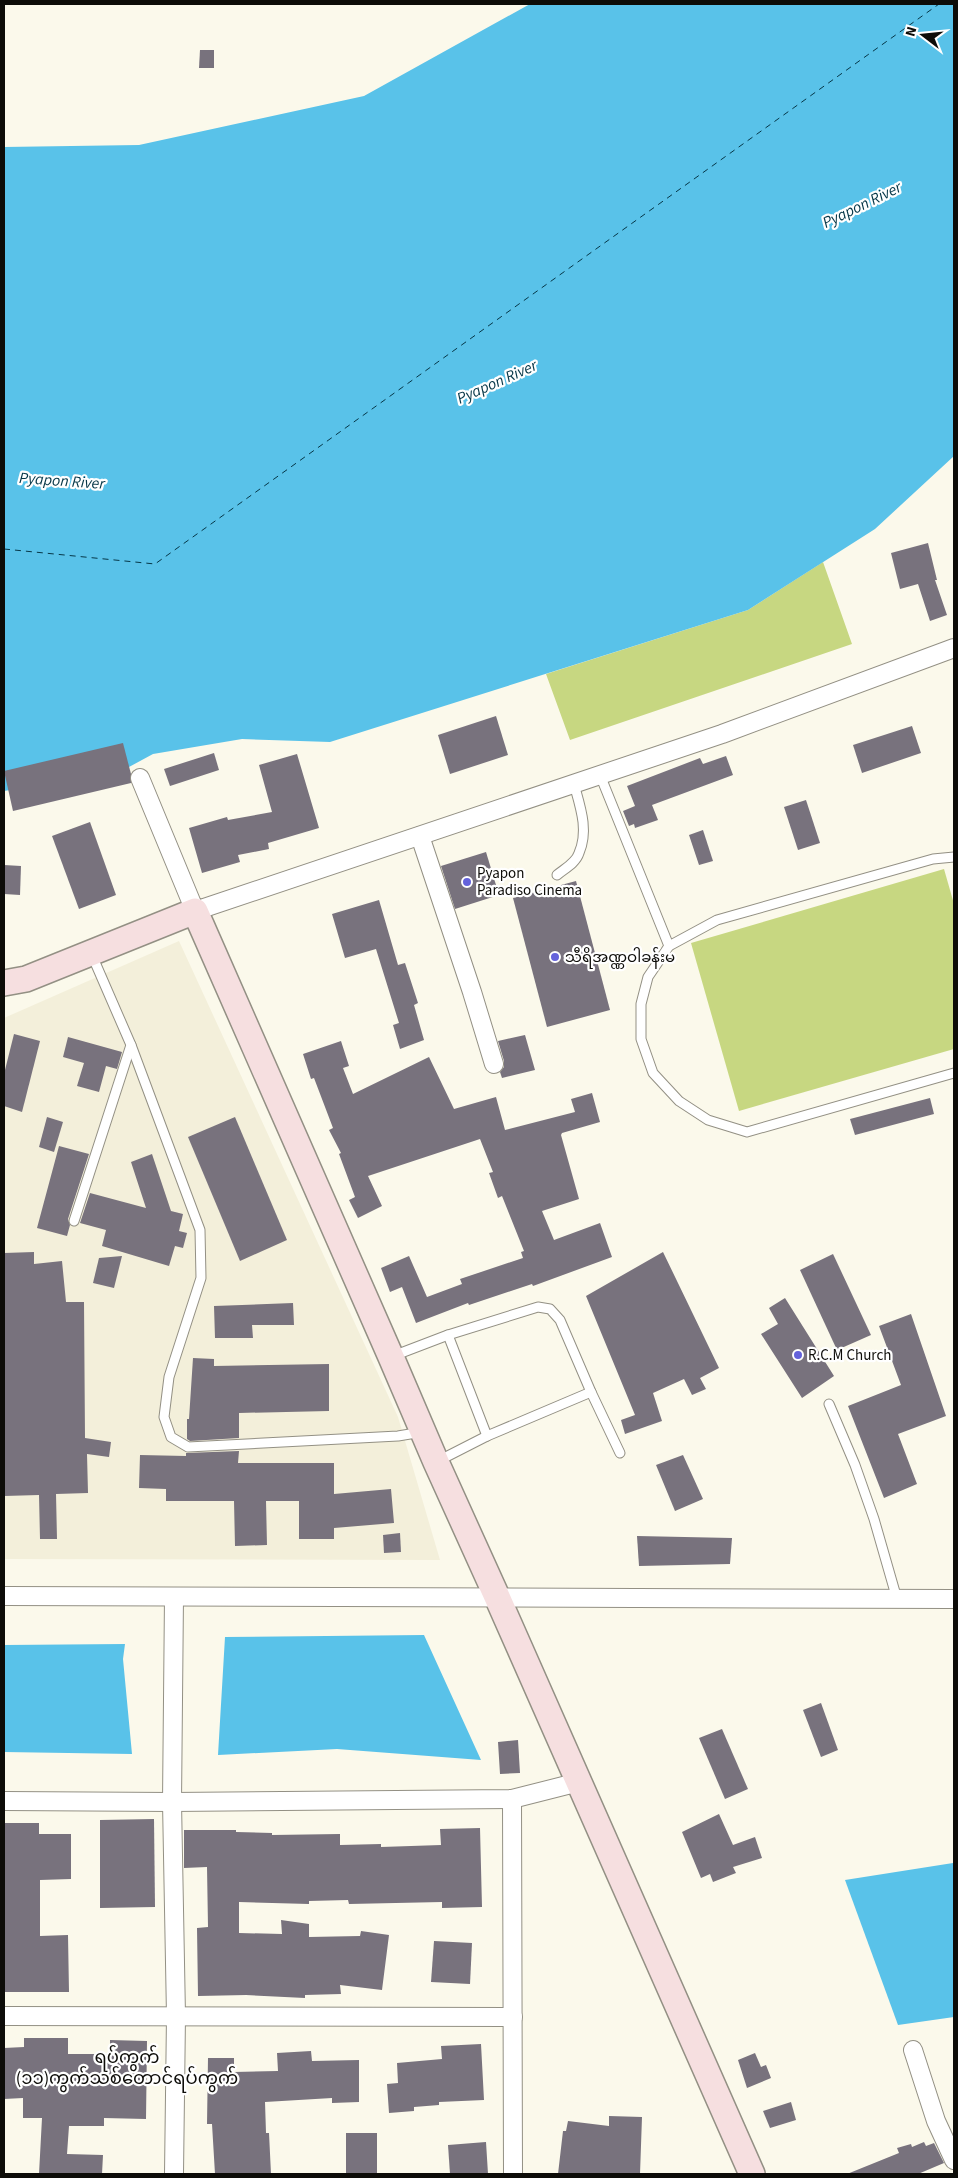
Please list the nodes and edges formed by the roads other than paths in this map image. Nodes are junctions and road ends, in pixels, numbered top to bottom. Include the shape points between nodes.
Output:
1 (954, 648) edge
2 (600, 775) junction
3 (140, 778) dead end
4 (574, 784) junction
5 (420, 836) junction
6 (954, 858) edge
7 (557, 875) dead end
8 (195, 911) junction
9 (669, 946) junction
10 (91, 953) junction
11 (4, 983) edge
12 (130, 1045) junction
13 (494, 1064) dead end
14 (954, 1073) edge
15 (74, 1222) dead end
16 (448, 1335) junction
17 (392, 1357) junction
18 (592, 1392) junction
19 (828, 1404) dead end
20 (423, 1432) junction
21 (487, 1436) junction
22 (620, 1453) dead end
23 (436, 1462) junction
24 (4, 1596) edge
25 (174, 1597) junction
26 (498, 1599) junction
27 (897, 1599) junction
28 (954, 1599) edge
29 (579, 1782) junction
30 (512, 1799) junction
31 (4, 1801) edge
32 (172, 1802) junction
33 (4, 2016) edge
34 (176, 2016) junction
35 (513, 2017) junction
36 (913, 2050) dead end
37 (954, 2160) edge
38 (174, 2174) edge
39 (513, 2174) edge
40 (752, 2174) edge

1 - 2 street via 722,734
2 - 4 street
2 - 9 lane
3 - 8 street
4 - 5 street
4 - 7 lane via 584,822 579,854
5 - 8 street
5 - 13 street
6 - 9 lane via 932,859 717,920
8 - 10 main road
8 - 17 main road
9 - 14 lane via 648,977 641,1004 641,1039 653,1072 679,1100 708,1120 752,1132
10 - 11 main road via 26,979
10 - 12 lane
12 - 15 lane
12 - 20 lane via 200,1230 200,1278 169,1376 164,1416 171,1437 188,1447
16 - 17 lane
16 - 18 lane via 538,1307 550,1308 560,1320
16 - 21 lane
17 - 20 main road
18 - 21 lane
18 - 22 lane
19 - 27 lane via 855,1465
20 - 23 main road
21 - 23 lane
23 - 26 main road
24 - 25 street
25 - 26 street
25 - 32 street
26 - 27 street
26 - 29 main road
27 - 28 street
29 - 30 street
29 - 40 main road
30 - 32 street
30 - 35 street
31 - 32 street
32 - 34 street
33 - 34 street
34 - 35 street
34 - 38 street
35 - 39 street
36 - 37 street via 936,2121

